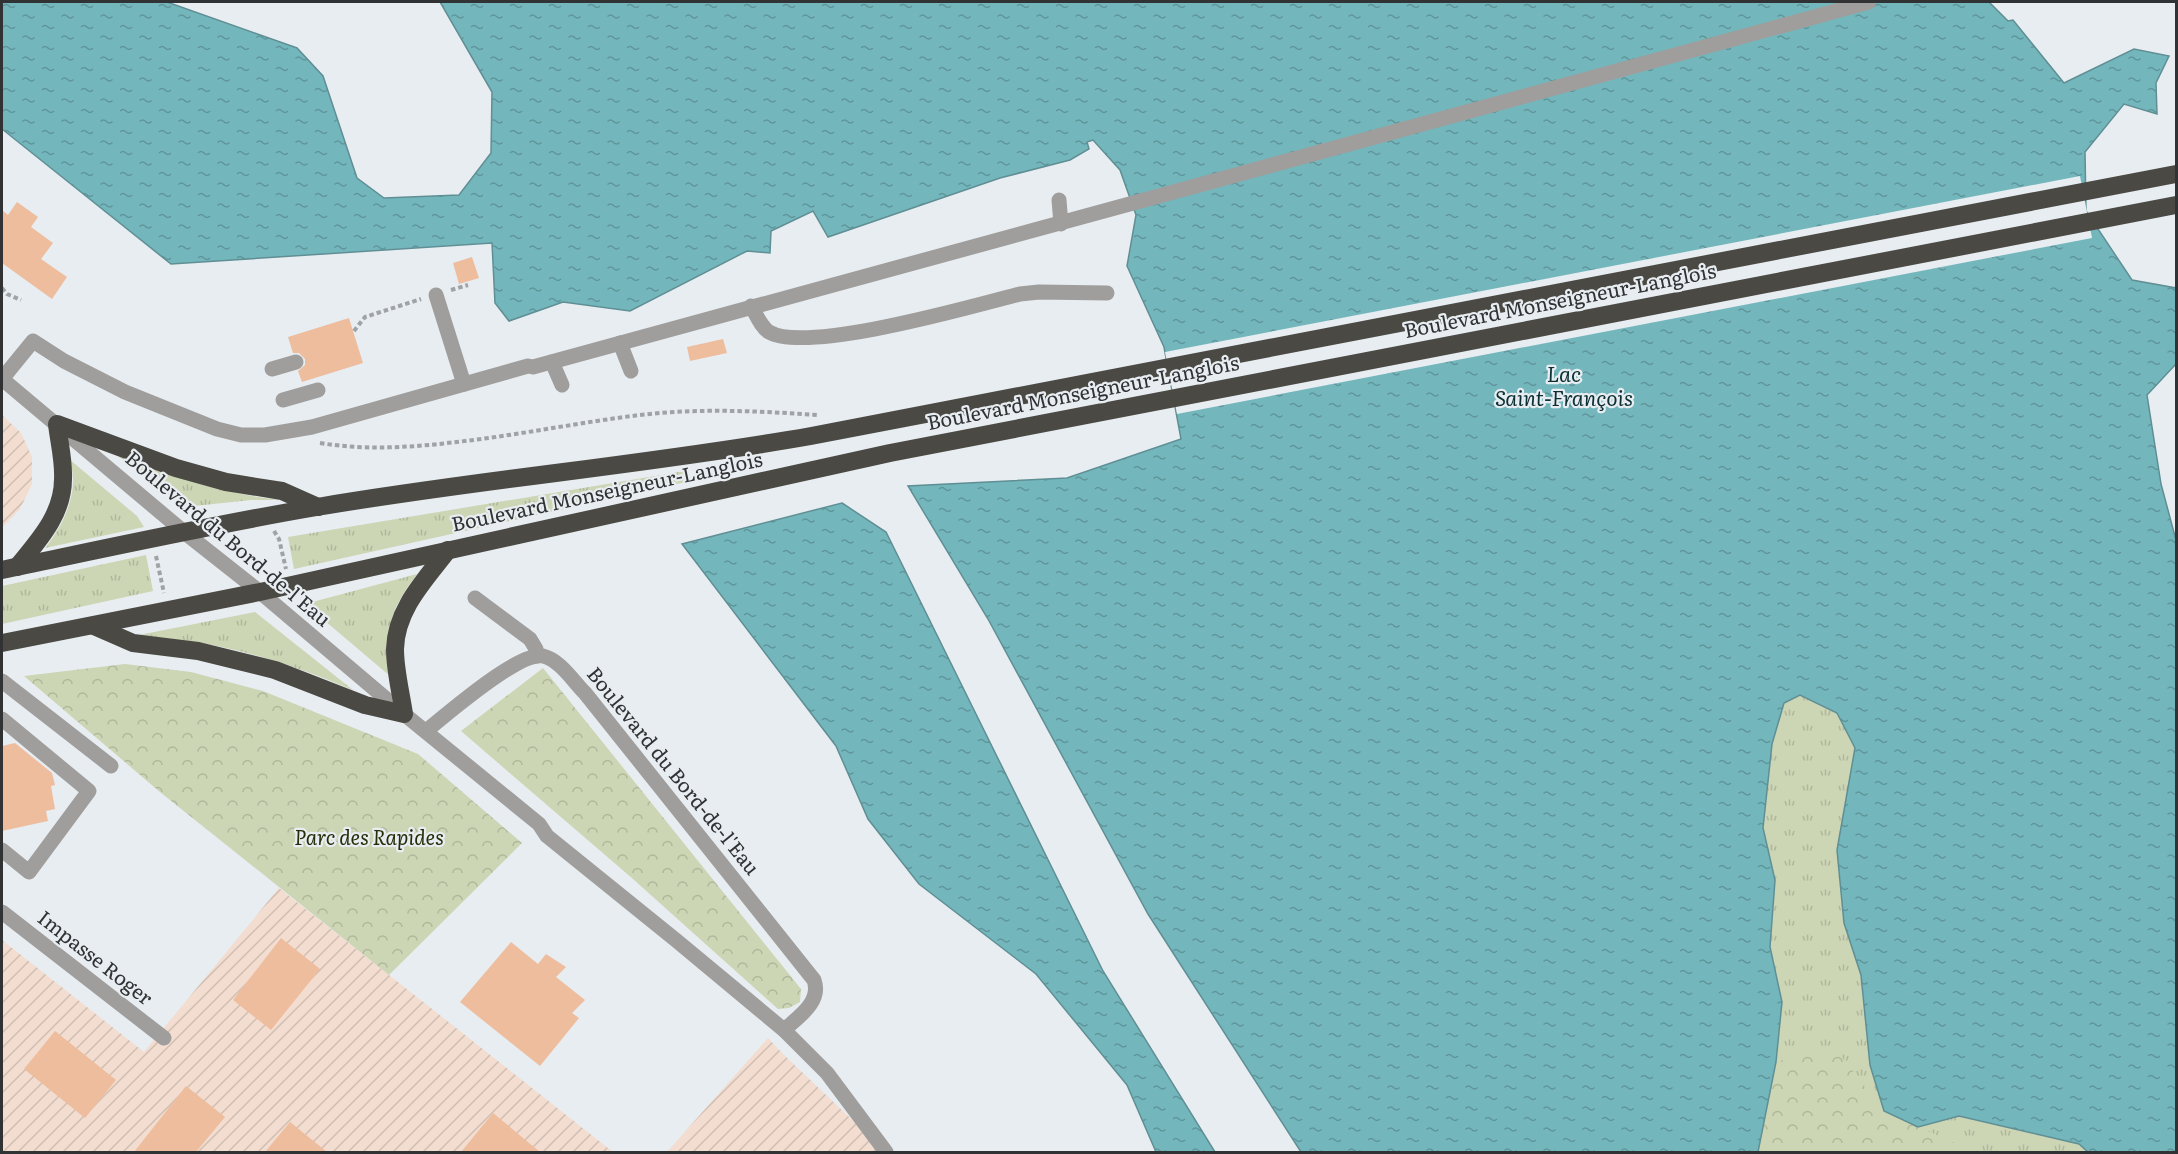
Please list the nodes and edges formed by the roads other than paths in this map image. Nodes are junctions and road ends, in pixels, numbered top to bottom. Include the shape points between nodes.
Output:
1 (1869, 2) edge
2 (2176, 174) edge
3 (1059, 200) dead end
4 (2176, 205) edge
5 (1061, 224) junction
6 (1107, 293) dead end
7 (436, 295) road end
8 (751, 306) junction
9 (620, 342) junction
10 (296, 362) dead end
11 (552, 362) junction
12 (272, 369) dead end
13 (631, 371) dead end
14 (2, 379) edge
15 (464, 384) junction
16 (562, 385) dead end
17 (318, 390) dead end
18 (283, 400) dead end
19 (57, 424) junction
20 (318, 507) junction
21 (184, 532) junction
22 (448, 550) junction
23 (9, 569) edge
24 (260, 592) junction
25 (475, 598) dead end
26 (94, 626) junction
27 (2, 643) edge
28 (537, 656) junction
29 (2, 681) edge
30 (404, 714) junction
31 (2, 719) edge
32 (426, 731) junction
33 (111, 766) dead end
34 (2, 850) edge
35 (2, 912) edge
36 (784, 1030) junction
37 (164, 1038) dead end
38 (886, 1152) edge

1 - 5 street
2 - 20 highway, Boulevard Monseigneur-Langlois via 733,449
3 - 5 street
4 - 22 highway, Boulevard Monseigneur-Langlois via 890,453
5 - 8 street
6 - 8 street via 1020,294 864,331 811,338 783,337 770,332
7 - 15 street
8 - 9 street
9 - 11 street
9 - 13 street
10 - 12 street
11 - 15 street
11 - 16 street
14 - 15 street via 33,341 125,392 217,429 254,436 312,427
14 - 19 street, Boulevard du Bord-de-l'Eau
17 - 18 street
19 - 20 highway via 176,468 226,482 282,491
19 - 21 street, Boulevard du Bord-de-l'Eau
19 - 23 highway via 63,478 59,503 48,526
20 - 21 highway, Boulevard Monseigneur-Langlois
21 - 23 highway, Boulevard Monseigneur-Langlois
21 - 24 street, Boulevard du Bord-de-l'Eau
22 - 24 highway, Boulevard Monseigneur-Langlois
22 - 30 highway via 414,594 400,621 395,650
24 - 26 highway, Boulevard Monseigneur-Langlois
24 - 30 street, Boulevard du Bord-de-l'Eau
25 - 28 street via 530,639
26 - 27 highway, Boulevard Monseigneur-Langlois
26 - 30 highway via 133,643 198,651 275,670 365,705
28 - 32 street via 511,666
28 - 36 street, Boulevard du Bord-de-l'Eau via 554,661 585,693 814,980 813,1002
29 - 33 street
30 - 32 street, Boulevard du Bord-de-l'Eau
31 - 34 street via 89,791 29,872
32 - 36 street, Boulevard du Bord-de-l'Eau via 539,824 547,836
35 - 37 street, Impasse Roger
36 - 38 street, Boulevard du Bord-de-l'Eau via 827,1073

